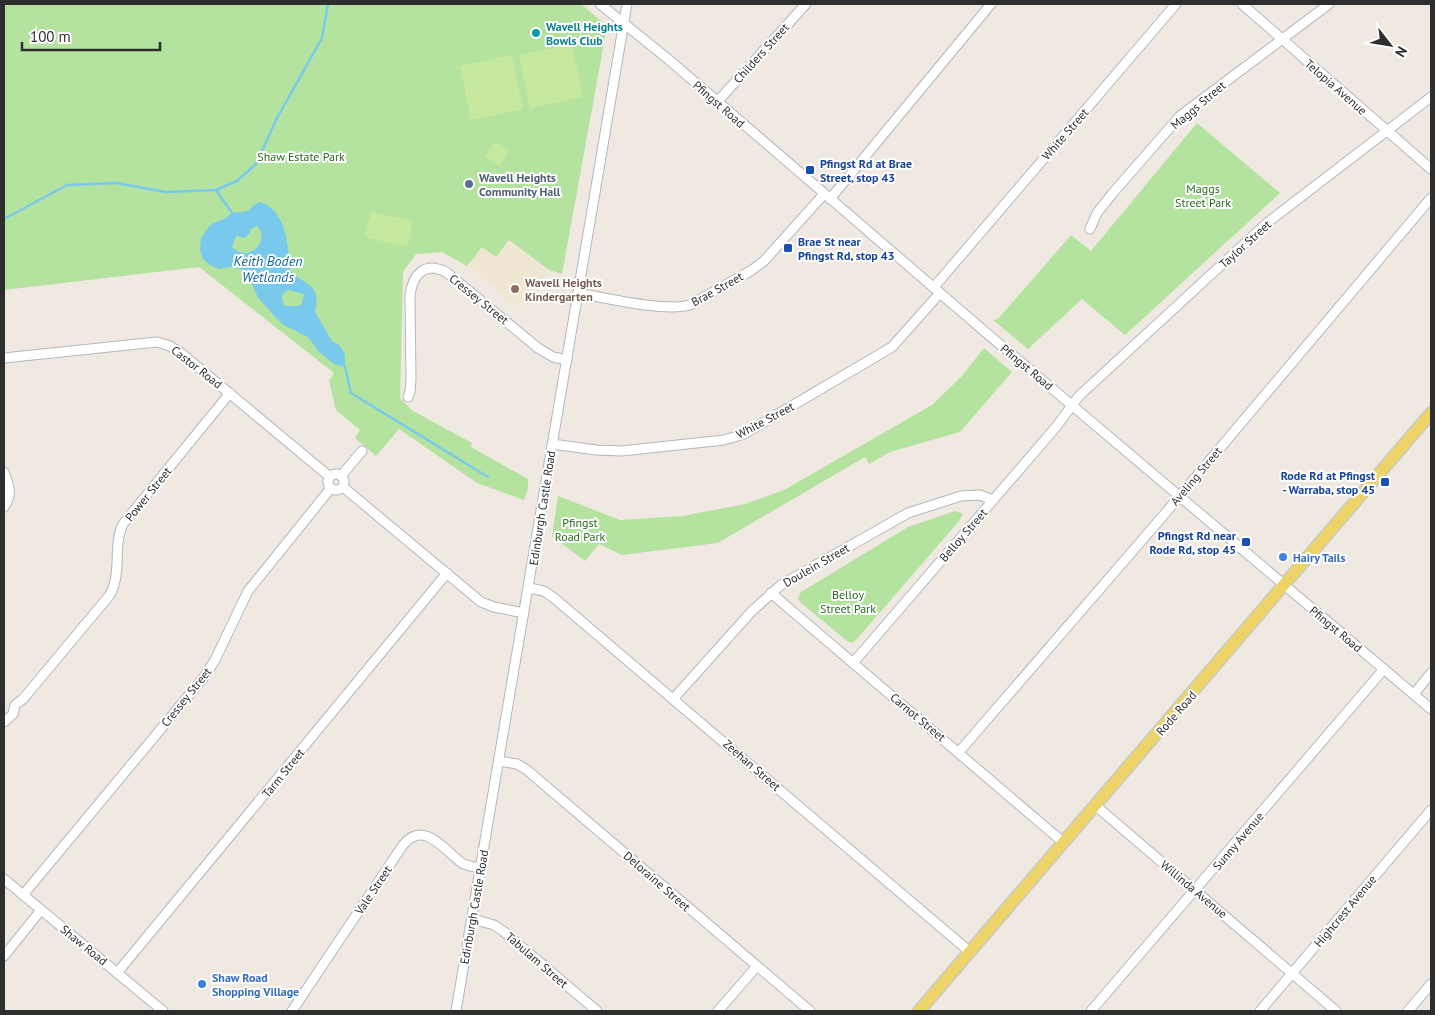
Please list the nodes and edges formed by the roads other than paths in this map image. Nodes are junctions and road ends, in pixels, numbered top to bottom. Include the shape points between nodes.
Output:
1 (600, 4) edge
2 (627, 4) edge
3 (806, 4) edge
4 (991, 4) edge
5 (1176, 4) edge
6 (1242, 4) edge
7 (1329, 4) edge
8 (624, 24) junction
9 (1282, 39) junction
10 (1431, 96) edge
11 (717, 102) junction
12 (1386, 130) junction
13 (1431, 169) edge
14 (827, 196) junction
15 (1431, 198) edge
16 (1090, 229) dead end
17 (937, 290) junction
18 (578, 293) junction
19 (4, 358) edge
20 (567, 360) junction
21 (230, 393) junction
22 (408, 397) dead end
23 (1072, 406) junction
24 (1431, 413) edge
25 (552, 444) junction
26 (362, 451) dead end
27 (4, 472) edge
28 (342, 476) junction
29 (330, 477) junction
30 (343, 487) junction
31 (331, 488) junction
32 (1178, 496) junction
33 (993, 500) junction
34 (4, 507) edge
35 (447, 573) junction
36 (1285, 586) junction
37 (529, 588) junction
38 (771, 592) junction
39 (524, 613) junction
40 (853, 663) junction
41 (1384, 669) junction
42 (1431, 673) edge
43 (1414, 694) junction
44 (674, 698) junction
45 (1431, 709) edge
46 (4, 722) edge
47 (959, 752) junction
48 (499, 761) junction
49 (1096, 806) junction
50 (1431, 810) edge
51 (1064, 842) junction
52 (481, 868) junction
53 (4, 879) edge
54 (1195, 891) junction
55 (23, 895) junction
56 (41, 910) junction
57 (473, 919) junction
58 (970, 952) junction
59 (4, 956) edge
60 (757, 966) junction
61 (117, 973) junction
62 (1292, 973) junction
63 (1431, 984) edge
64 (163, 1011) edge
65 (292, 1011) edge
66 (456, 1011) edge
67 (597, 1011) edge
68 (718, 1011) edge
69 (810, 1011) edge
70 (919, 1011) edge
71 (1091, 1011) edge
72 (1260, 1011) edge
73 (1336, 1011) edge
74 (1408, 1011) edge

1 - 8 street, Pfingst Road
2 - 8 street, Edinburgh Castle Road
3 - 11 street, Childers Street
4 - 14 street, Brae Street
5 - 17 street, White Street
6 - 9 street, Telopia Avenue
7 - 9 street, Maggs Street
8 - 11 street, Pfingst Road
8 - 18 street, Edinburgh Castle Road
9 - 12 street, Telopia Avenue
9 - 16 street, Maggs Street via 1180,116 1112,194 1097,213
10 - 12 street, Taylor Street
11 - 14 street, Pfingst Road
12 - 13 street, Telopia Avenue
12 - 23 street, Taylor Street via 1267,223
14 - 17 street, Pfingst Road
14 - 18 street, Brae Street via 764,261 690,305 664,307
15 - 32 street, Aveling Street
17 - 23 street, Pfingst Road
17 - 25 street, White Street via 892,347 744,434 724,440 622,451
18 - 20 street, Edinburgh Castle Road
19 - 21 street, Castor Road via 162,343 176,349
20 - 22 street, Cressey Street via 553,357 538,348 446,272 426,268 416,277 410,295 411,387
20 - 25 street, Edinburgh Castle Road
21 - 29 street, Castor Road
21 - 46 street, Power Street via 123,524 115,585 109,596 15,706 14,714
23 - 32 street, Pfingst Road
23 - 33 street, Belloy Street
24 - 36 main road, Rode Road
25 - 37 street, Edinburgh Castle Road
26 - 28 street
27 - 34 street via 10,493
28 - 29 street
28 - 30 street
29 - 31 street
30 - 31 street
30 - 35 street
31 - 55 street, Cressey Street via 248,591 204,677
32 - 36 street, Pfingst Road
32 - 47 street, Aveling Street
33 - 38 street, Doulein Street via 980,495 961,496 908,513
33 - 40 street, Belloy Street
35 - 39 street via 488,605
35 - 61 street, Tarm Street
36 - 41 street, Pfingst Road
36 - 49 main road, Rode Road
37 - 39 street, Edinburgh Castle Road
37 - 44 street, Zeehan Street via 550,594
38 - 40 street, Carnot Street
38 - 44 street, Doulein Street
39 - 48 street, Edinburgh Castle Road
40 - 47 street, Carnot Street
41 - 43 street, Pfingst Road
41 - 54 street, Sunny Avenue
42 - 43 street
43 - 45 street, Pfingst Road
44 - 58 street, Zeehan Street
47 - 51 street, Carnot Street
48 - 52 street, Edinburgh Castle Road
48 - 60 street, Deloraine Street via 517,764 527,770
49 - 51 main road, Rode Road
49 - 54 street, Willinda Avenue
50 - 62 street, Highcrest Avenue
51 - 58 main road, Rode Road
52 - 57 street, Edinburgh Castle Road
52 - 65 street, Vale Street via 462,863 428,836 410,838
53 - 55 street, Shaw Road
54 - 62 street, Willinda Avenue
54 - 71 street, Sunny Avenue
55 - 56 street, Shaw Road
56 - 59 street
56 - 61 street, Shaw Road
57 - 66 street, Edinburgh Castle Road
57 - 67 street, Tabulam Street via 503,931
58 - 70 main road, Rode Road
60 - 68 street
60 - 69 street, Deloraine Street
61 - 64 street, Shaw Road
62 - 72 street, Highcrest Avenue
62 - 73 street, Willinda Avenue
63 - 74 street

